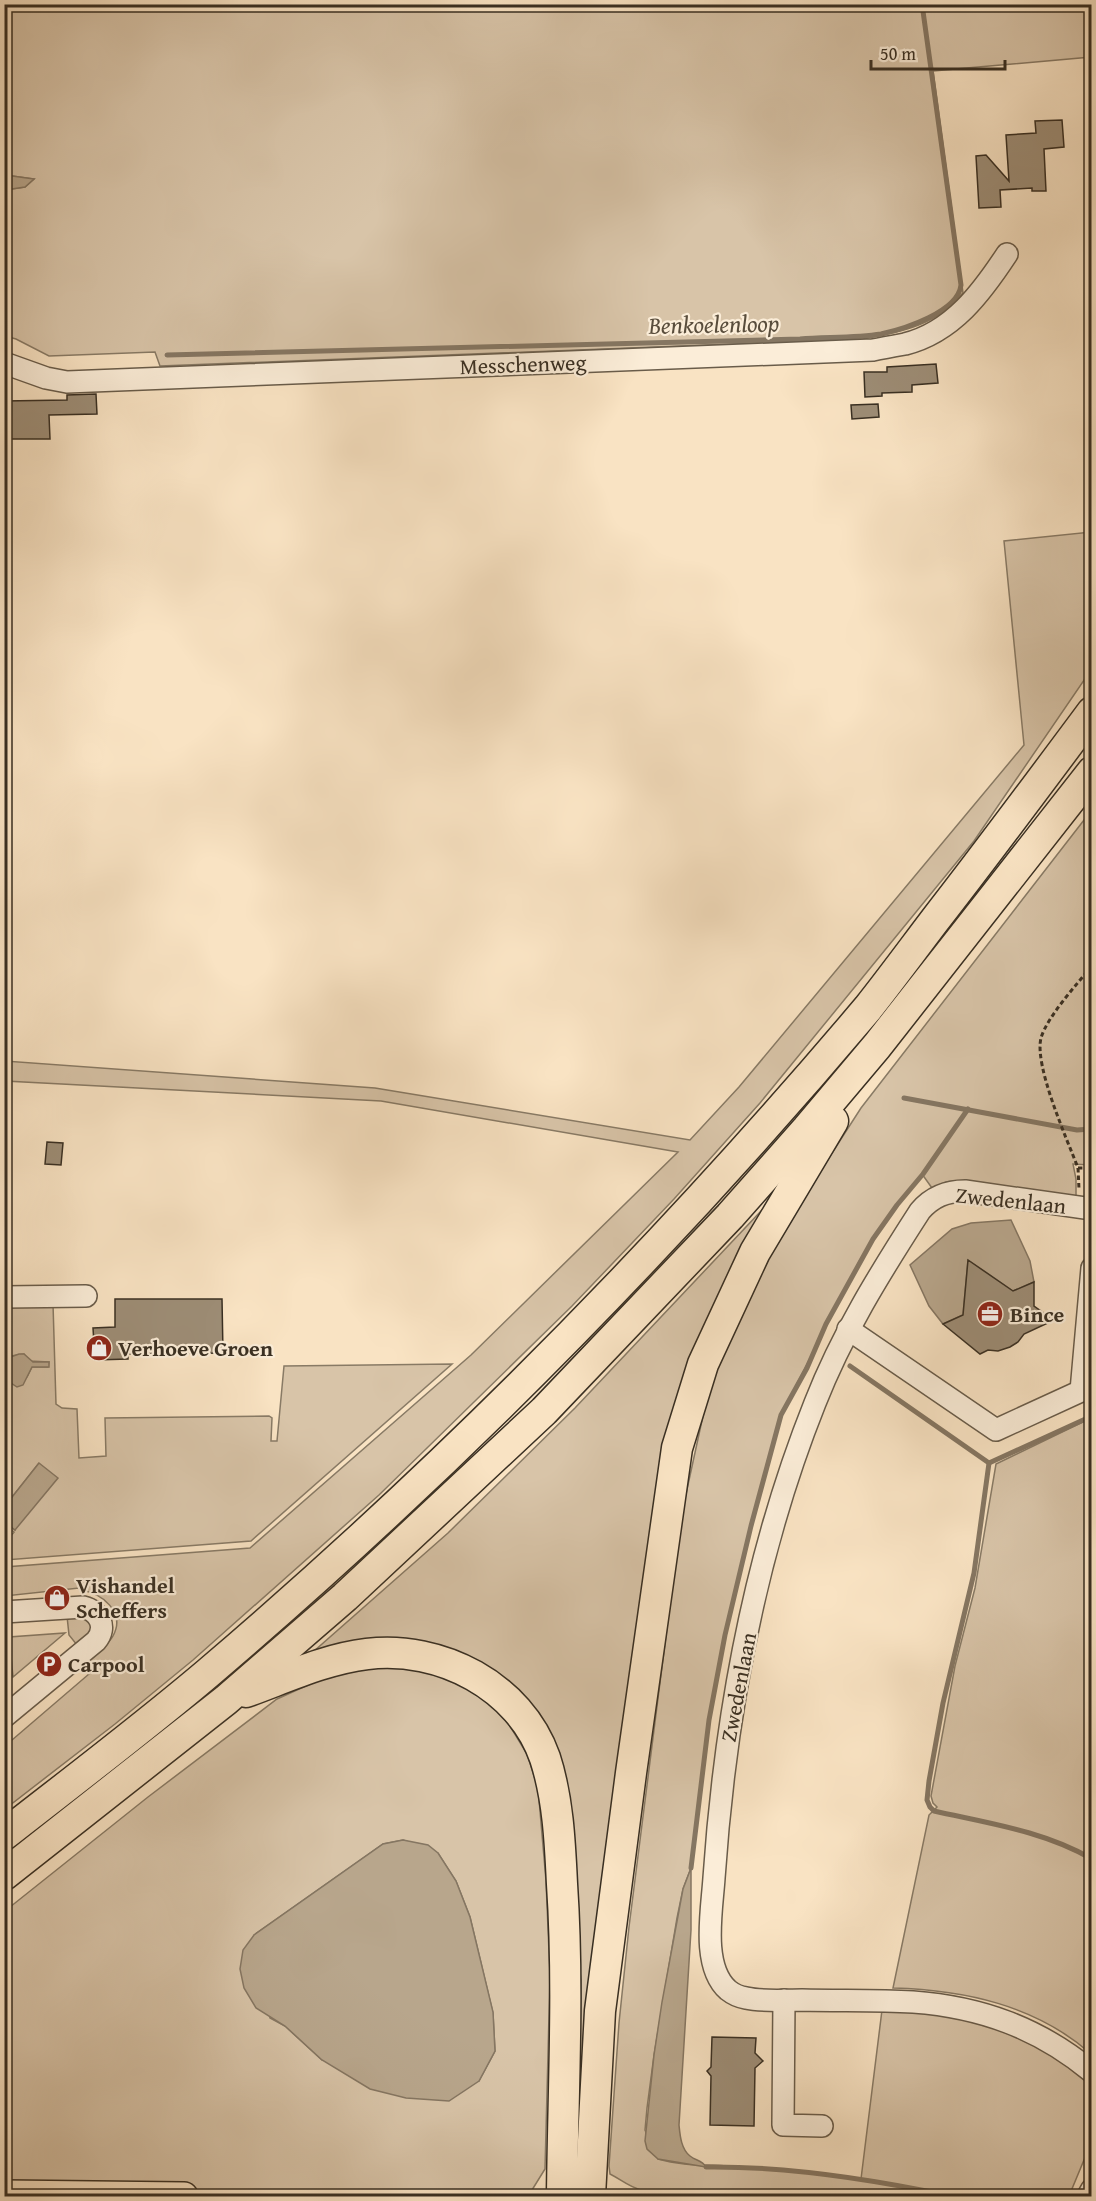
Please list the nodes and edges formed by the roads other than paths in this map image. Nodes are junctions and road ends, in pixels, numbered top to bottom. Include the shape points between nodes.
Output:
1 (1007, 254) dead end
2 (4, 363) edge
3 (1092, 712) edge
4 (1092, 772) edge
5 (877, 1046) junction
6 (1092, 1209) edge
7 (1092, 1268) edge
8 (86, 1296) dead end
9 (4, 1297) edge
10 (848, 1329) junction
11 (4, 1612) edge
12 (226, 1700) junction
13 (4, 1717) edge
14 (4, 1835) edge
15 (4, 1875) edge
16 (783, 2000) junction
17 (1092, 2073) edge
18 (822, 2126) dead end
19 (1092, 2189) edge
20 (4, 2194) edge
21 (184, 2196) edge
22 (562, 2196) edge
23 (590, 2196) edge
24 (1088, 2196) edge

1 - 2 street, Messchenweg via 984,289 935,332 907,344 873,350 66,382
3 - 14 highway via 869,1006 619,1284 476,1429 323,1572 206,1674
4 - 5 highway
5 - 12 highway via 730,1216 544,1411 345,1597
5 - 23 highway via 754,1252 703,1364 677,1448 601,2002
6 - 10 street, Zwedenlaan via 965,1191 942,1194 920,1211
7 - 10 street via 1081,1391 996,1430
8 - 9 street
10 - 16 street, Zwedenlaan via 815,1402 764,1560 727,1740 717,1835 711,1927 715,1971 726,1989 735,1995
11 - 13 street via 90,1608 98,1615 102,1629 96,1641
12 - 15 highway
12 - 22 highway via 345,1658 393,1653 440,1660 473,1673 524,1720 544,1757 551,1780 561,1855 567,1950
16 - 17 street, Zwedenlaan via 913,2002 978,2011 1027,2029
16 - 18 street via 783,2126
19 - 24 street
20 - 21 main road

